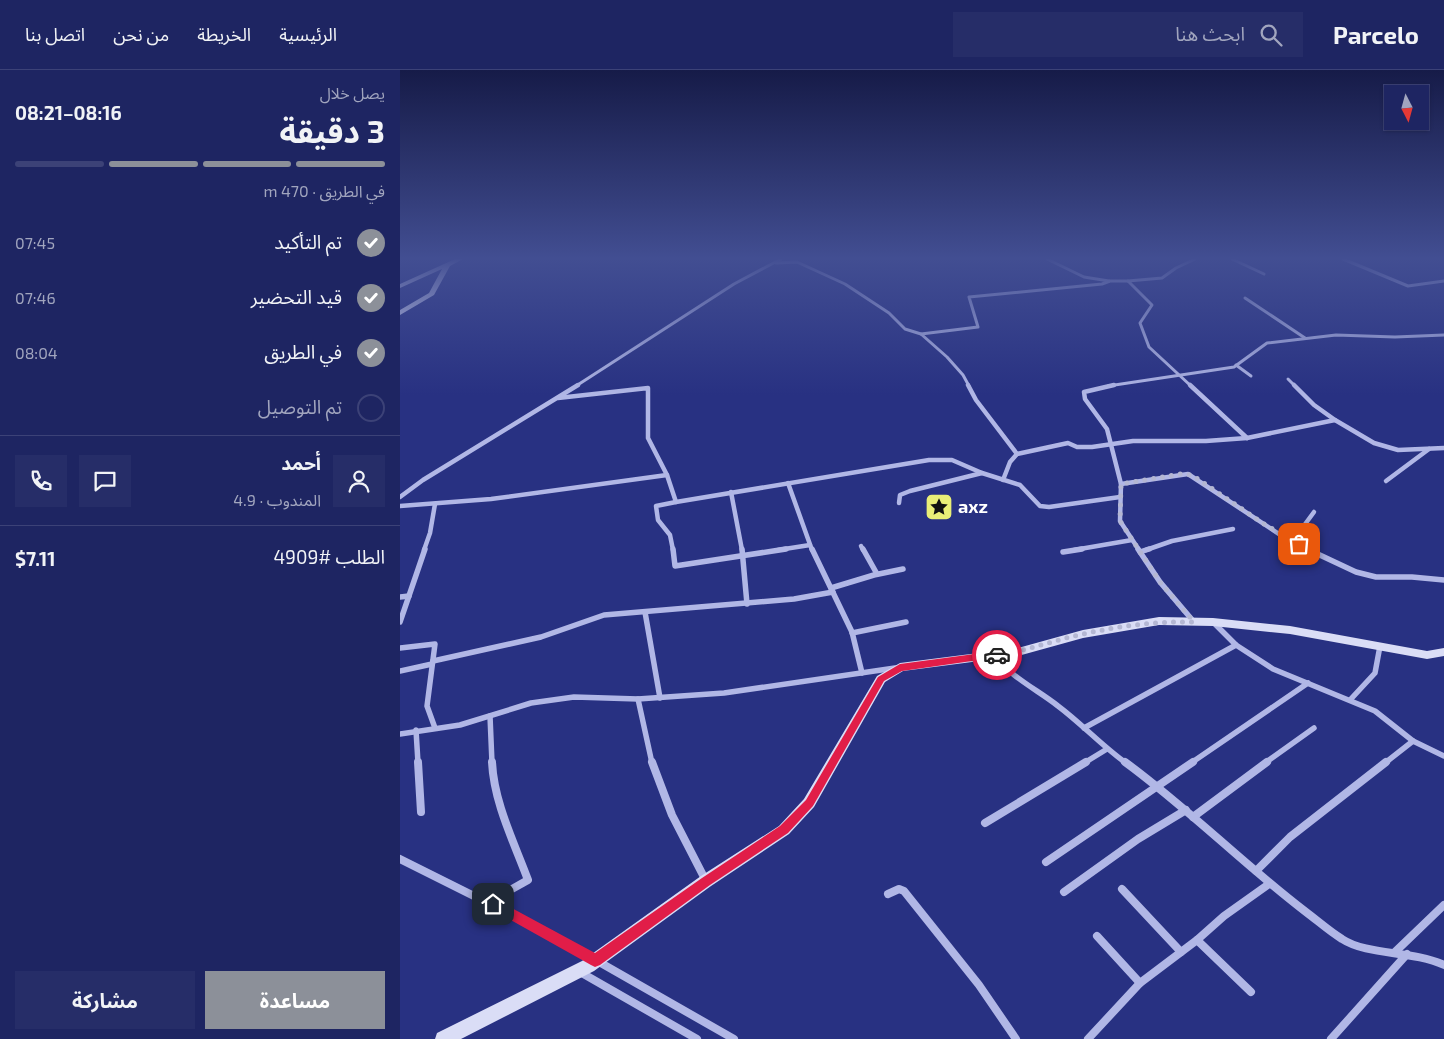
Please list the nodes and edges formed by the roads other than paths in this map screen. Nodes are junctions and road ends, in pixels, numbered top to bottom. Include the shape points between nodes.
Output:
1 (415, 304) edge
2 (704, 304) edge
3 (875, 304) edge
4 (971, 304) edge
5 (1151, 304) edge
6 (1254, 304) edge
7 (400, 313) edge
8 (921, 334) junction
9 (1444, 334) edge
10 (1306, 338) junction
11 (1236, 365) junction
12 (1180, 376) junction
13 (1251, 376) dead end
14 (1288, 379) dead end
15 (558, 398) junction
16 (1335, 420) junction
17 (1247, 438) junction
18 (1110, 444) junction
19 (1444, 448) edge
20 (1429, 449) junction
21 (1017, 454) junction
22 (982, 473) junction
23 (666, 475) junction
24 (1003, 480) junction
25 (1386, 481) dead end
26 (788, 483) junction
27 (1121, 484) junction
28 (731, 492) junction
29 (400, 497) edge
30 (1120, 497) junction
31 (676, 502) junction
32 (899, 503) dead end
33 (436, 504) junction
34 (400, 506) edge
35 (1314, 512) dead end
36 (1233, 529) dead end
37 (1285, 538) junction
38 (1132, 540) junction
39 (810, 545) junction
40 (861, 546) dead end
41 (1063, 552) dead end
42 (1140, 552) junction
43 (743, 556) junction
44 (903, 569) dead end
45 (877, 574) junction
46 (1444, 580) edge
47 (832, 590) junction
48 (400, 596) edge
49 (409, 596) junction
50 (747, 604) junction
51 (645, 612) junction
52 (400, 622) edge
53 (906, 622) dead end
54 (1194, 622) junction
55 (1213, 622) junction
56 (852, 633) junction
57 (1236, 645) junction
58 (1380, 646) junction
59 (400, 648) edge
60 (1444, 652) edge
61 (995, 655) junction
62 (432, 663) junction
63 (900, 668) junction
64 (400, 671) edge
65 (862, 673) junction
66 (1308, 683) junction
67 (660, 698) junction
68 (638, 699) junction
69 (1350, 700) junction
70 (490, 716) junction
71 (435, 728) junction
72 (1084, 728) junction
73 (1314, 728) dead end
74 (416, 730) junction
75 (400, 734) edge
76 (1413, 741) junction
77 (1107, 749) junction
78 (1444, 756) edge
79 (1157, 785) junction
80 (1186, 810) junction
81 (421, 812) dead end
82 (1193, 817) junction
83 (985, 823) dead end
84 (400, 859) edge
85 (1046, 862) dead end
86 (1256, 872) junction
87 (706, 882) junction
88 (1269, 884) junction
89 (1122, 889) dead end
90 (1064, 892) dead end
91 (888, 894) dead end
92 (488, 902) junction
93 (1444, 905) edge
94 (1097, 936) dead end
95 (1197, 940) junction
96 (1181, 952) junction
97 (1395, 952) junction
98 (1407, 954) junction
99 (595, 960) junction
100 (1444, 966) edge
101 (578, 971) junction
102 (1140, 983) junction
103 (1251, 992) dead end
104 (443, 1039) edge
105 (697, 1039) edge
106 (734, 1039) edge
107 (1016, 1039) edge
108 (1088, 1039) edge
109 (1331, 1039) edge

1 - 7 street
2 - 15 street
3 - 8 street via 905,329
4 - 8 street via 978,327
5 - 12 street via 1140,323 1149,347
6 - 10 street
8 - 21 street via 963,375 976,400
9 - 10 street
10 - 11 street via 1268,343
11 - 12 street
11 - 13 street
12 - 17 street
12 - 18 street via 1084,392 1085,399 1107,429
14 - 16 street via 1314,405
15 - 23 street via 648,388 648,438
15 - 29 street
16 - 17 street
16 - 20 street via 1352,431 1398,450
17 - 18 street
18 - 21 street via 1092,447 1068,443
18 - 27 street
19 - 20 street
20 - 25 street
21 - 24 street
22 - 24 street
22 - 26 street via 952,460 928,460
22 - 32 street via 910,491 900,495
23 - 31 street
23 - 33 street
24 - 30 street via 1020,485 1040,506
26 - 28 street
26 - 39 street
27 - 30 street
27 - 37 street via 1180,474 1192,475
28 - 31 street
28 - 43 street
30 - 38 street via 1120,521
31 - 43 street via 656,506 658,520 667,526 672,536 675,566
33 - 34 street
33 - 49 street
35 - 37 street via 1303,527
36 - 42 street via 1172,541
37 - 46 street via 1366,575
38 - 41 street
38 - 42 street
39 - 43 street
39 - 47 street
40 - 45 street
42 - 54 street via 1172,598
43 - 50 street via 741,564
44 - 45 street
45 - 47 street
47 - 50 street via 794,599
47 - 56 street
48 - 49 street
49 - 52 street
50 - 51 street
51 - 62 street via 604,615 543,636
51 - 67 street
53 - 56 street
54 - 55 street
54 - 61 street via 1140,624
55 - 57 street
55 - 58 street via 1290,630
56 - 65 street
57 - 66 street via 1273,669
57 - 72 street
58 - 60 street via 1427,655
58 - 69 street via 1375,673
59 - 62 street via 435,644
61 - 63 street
61 - 72 street via 999,662 1060,706
62 - 64 street
62 - 71 street via 427,706
63 - 65 street
63 - 87 street via 881,679 810,803 784,830
65 - 67 street via 724,693
66 - 69 street
66 - 79 street
67 - 68 street
68 - 70 street via 574,696 531,703
68 - 87 street via 642,733 662,796
69 - 76 street via 1375,711
70 - 71 street
70 - 92 street via 493,778 528,880
71 - 74 street
72 - 77 street
73 - 82 street
74 - 75 street
74 - 81 street
76 - 78 street
76 - 86 street via 1290,837
77 - 79 street
77 - 83 street
79 - 80 street
79 - 85 street
80 - 82 street
80 - 90 street via 1138,839
82 - 86 street
84 - 92 street
86 - 88 street
87 - 99 street
88 - 95 street
88 - 97 street via 1343,940 1356,946
89 - 96 street
91 - 107 street via 898,889 904,891
92 - 99 street
93 - 97 street
94 - 102 street
95 - 96 street
95 - 103 street
96 - 102 street
97 - 98 street
98 - 100 street via 1433,959
98 - 109 street
99 - 101 street
99 - 106 street
101 - 104 street
101 - 105 street
102 - 108 street

